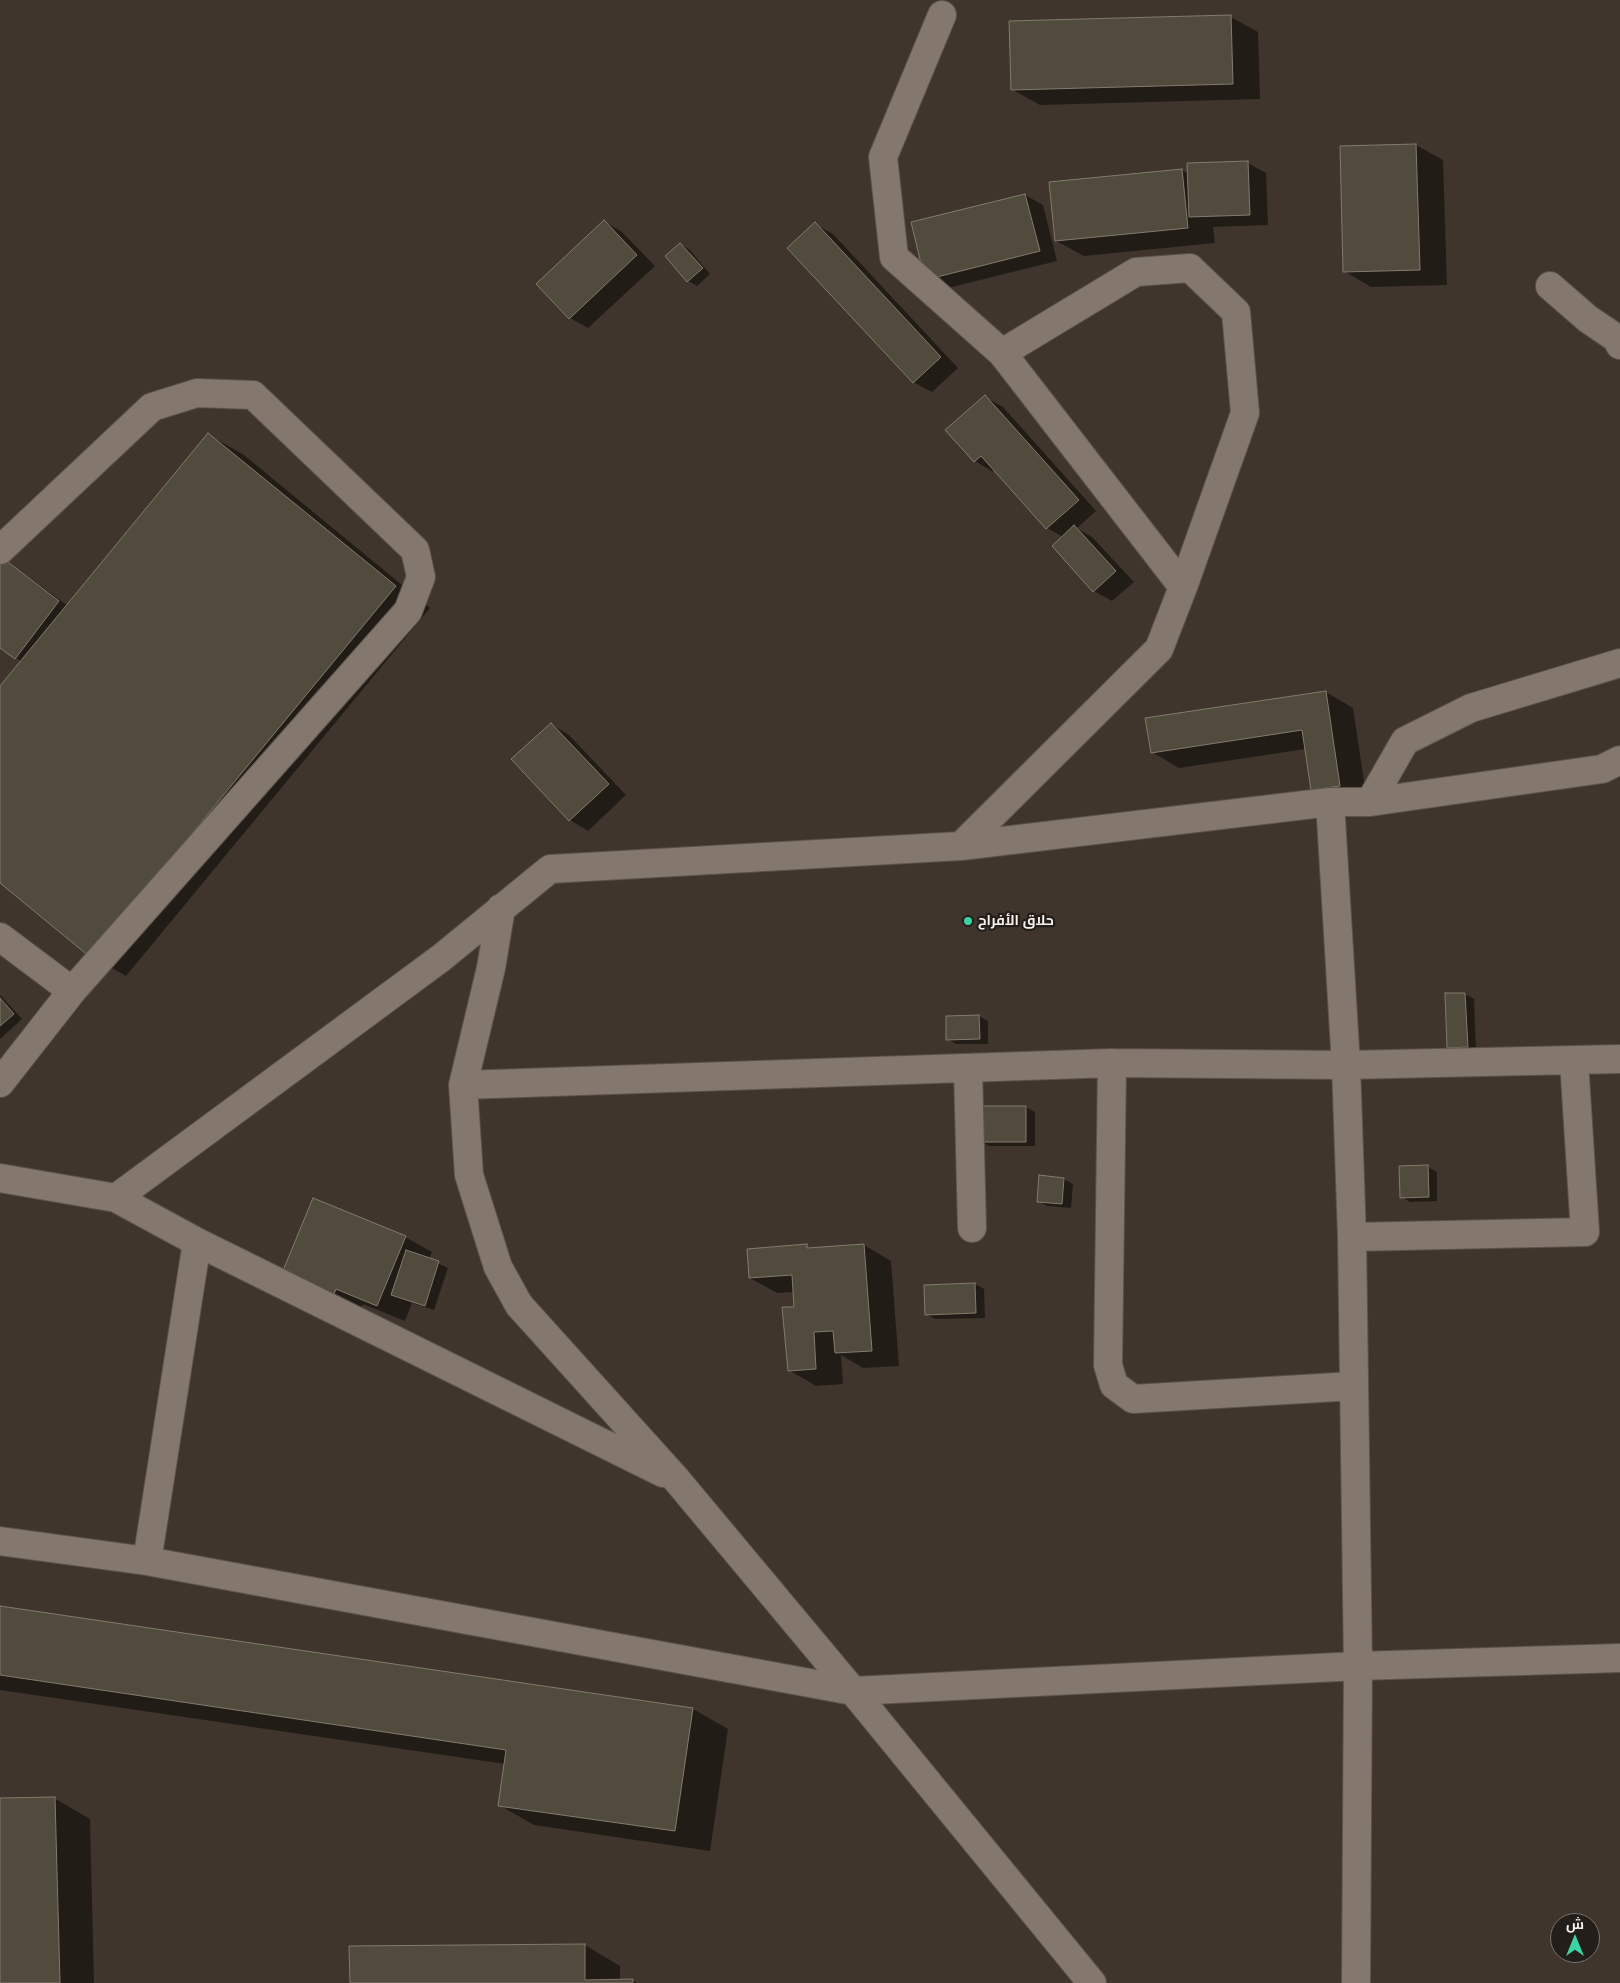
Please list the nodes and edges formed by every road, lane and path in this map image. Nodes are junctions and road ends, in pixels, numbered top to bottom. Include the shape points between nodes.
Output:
1 (942, 15) dead end
2 (1550, 286) dead end
3 (1620, 345) edge
4 (1002, 352) junction
5 (0, 550) edge
6 (1183, 587) junction
7 (1620, 663) edge
8 (1620, 760) edge
9 (1330, 802) junction
10 (1370, 802) junction
11 (962, 846) junction
12 (501, 908) junction
13 (0, 937) edge
14 (72, 991) junction
15 (1620, 1059) edge
16 (1574, 1061) junction
17 (1112, 1063) junction
18 (1346, 1065) junction
19 (968, 1068) junction
20 (0, 1083) edge
21 (463, 1085) junction
22 (0, 1178) edge
23 (116, 1198) junction
24 (972, 1228) dead end
25 (1352, 1237) junction
26 (197, 1242) junction
27 (1354, 1386) junction
28 (676, 1479) junction
29 (0, 1541) edge
30 (147, 1561) junction
31 (1620, 1658) edge
32 (1358, 1666) junction
33 (853, 1691) junction
34 (1092, 1983) edge
35 (1356, 1983) edge

1 - 4 street via 883,157 894,257
2 - 3 street via 1616,338
4 - 6 street
4 - 6 street via 1136,272 1190,268 1236,312 1245,413
5 - 14 street via 152,407 197,393 253,395 415,550 421,577 408,612
6 - 11 street via 1159,649
7 - 10 street via 1471,708 1405,741
8 - 10 street via 1602,769
9 - 10 street
9 - 11 street
9 - 18 street
11 - 12 street via 550,869
12 - 21 street via 491,968
12 - 23 street via 440,958
13 - 14 street
14 - 20 street
15 - 16 street
16 - 18 street
16 - 25 street via 1585,1232
17 - 18 street
17 - 19 street
17 - 27 street via 1108,1365 1114,1385 1133,1399
18 - 25 street
19 - 21 street
19 - 24 street
21 - 28 street via 469,1175 498,1267 519,1305
22 - 23 street
23 - 26 street
25 - 27 street
26 - 28 street
26 - 30 street
27 - 32 street
28 - 33 street
29 - 30 street
30 - 33 street
31 - 32 street
32 - 33 street
32 - 35 street
33 - 34 street

